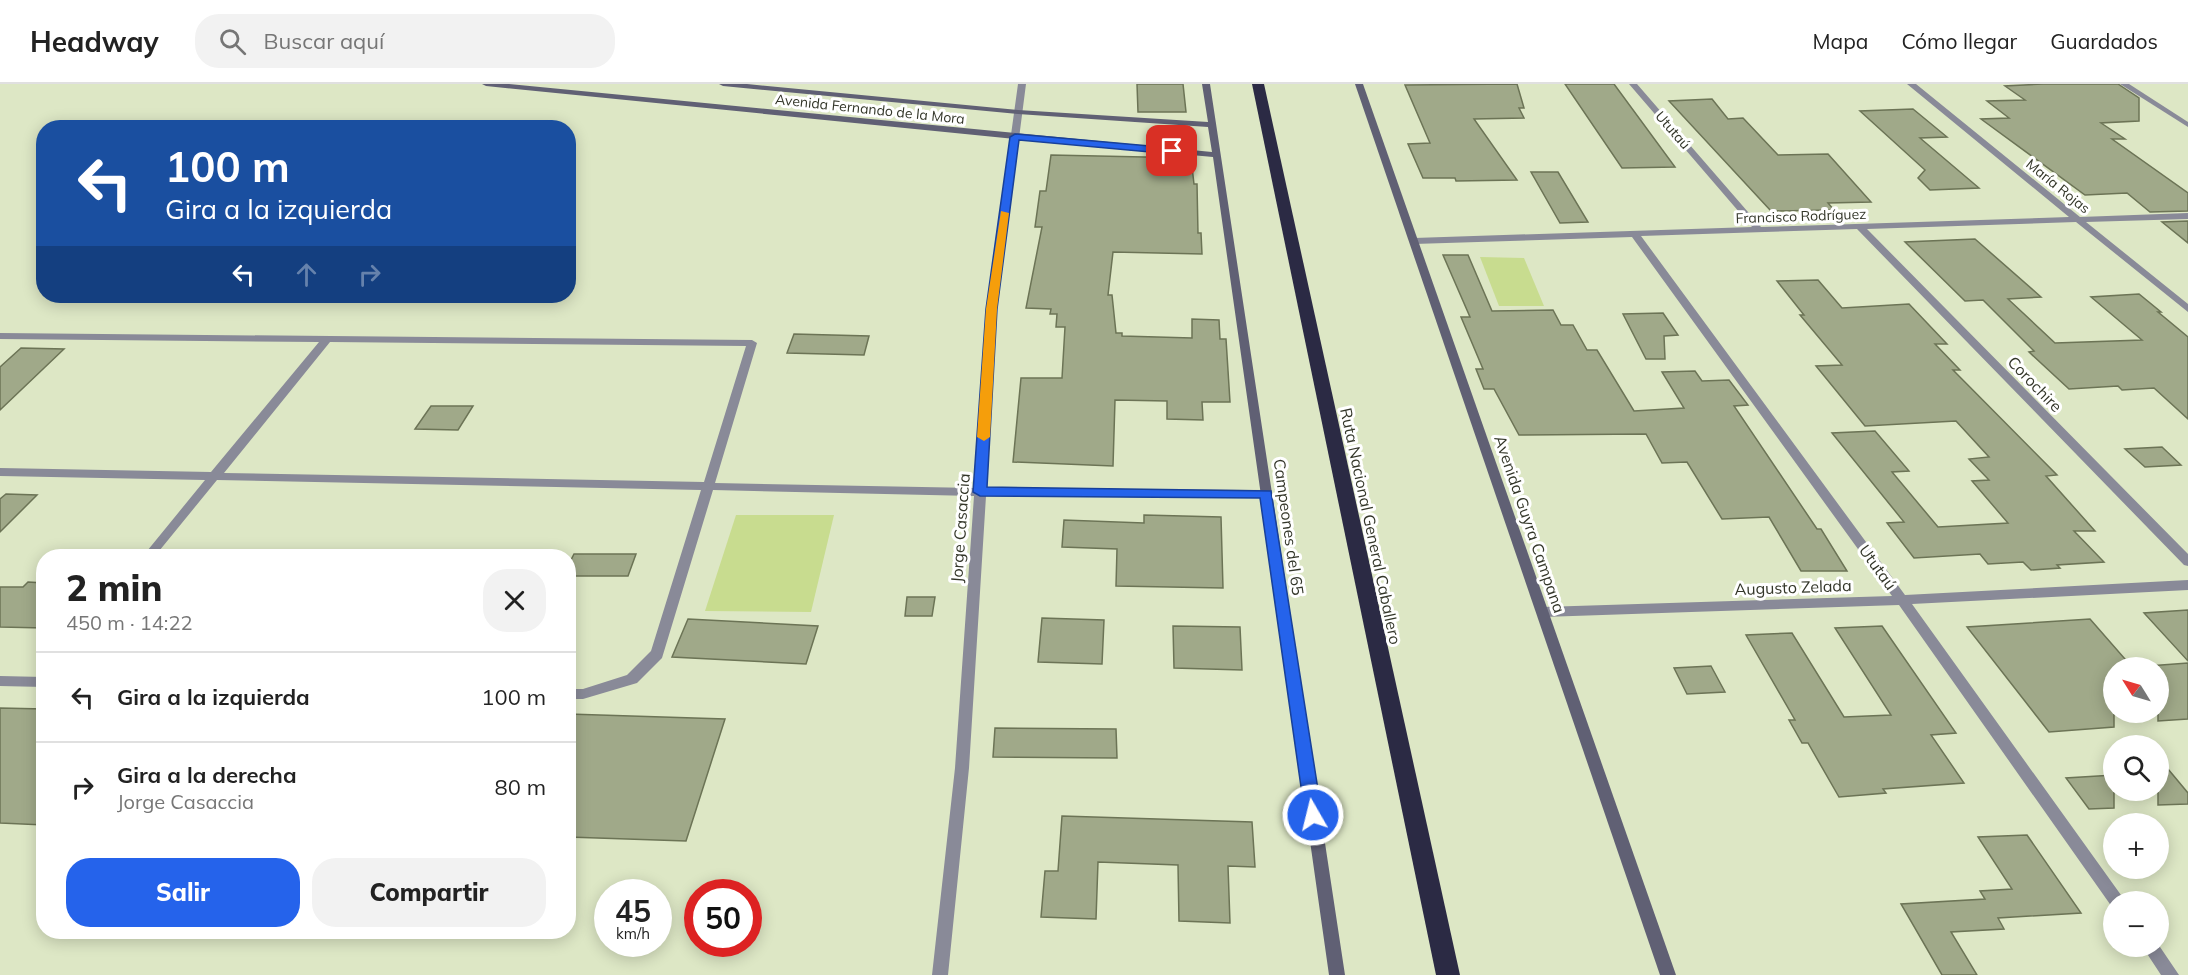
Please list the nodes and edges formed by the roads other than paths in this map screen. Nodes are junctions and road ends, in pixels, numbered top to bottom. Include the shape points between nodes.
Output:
1 (486, 84) edge
2 (723, 84) edge
3 (1022, 84) edge
4 (1206, 84) edge
5 (1258, 84) edge
6 (1359, 84) edge
7 (1633, 84) edge
8 (1911, 84) edge
9 (2124, 84) edge
10 (1018, 112) junction
11 (1212, 125) junction
12 (2188, 125) edge
13 (1015, 137) junction
14 (1216, 155) junction
15 (2188, 216) edge
16 (2078, 220) junction
17 (1860, 227) junction
18 (1760, 230) junction
19 (1635, 235) junction
20 (1414, 241) junction
21 (2188, 309) edge
22 (0, 336) edge
23 (327, 339) junction
24 (0, 472) edge
25 (215, 476) junction
26 (709, 486) junction
27 (980, 492) junction
28 (1266, 494) junction
29 (155, 549) edge
30 (2188, 562) edge
31 (2188, 585) edge
32 (1902, 600) junction
33 (1543, 612) junction
34 (0, 681) edge
35 (36, 682) edge
36 (576, 694) edge
37 (2110, 891) edge
38 (2158, 957) edge
39 (940, 975) edge
40 (1337, 975) edge
41 (1448, 975) edge
42 (1668, 975) edge
43 (2171, 975) edge

1 - 13 main road, Avenida Fernando de la Mora
2 - 10 main road, Avenida Fernando de la Mora
3 - 10 street, Jorge Casaccia
4 - 11 main road, Campeones del 65
5 - 41 highway, Ruta Nacional General Caballero
6 - 20 main road, Avenida Guyra Campana
7 - 18 street, Ututaú
8 - 16 street, María Rojas
9 - 12 street
10 - 11 main road, Avenida Fernando de la Mora
10 - 13 street, Jorge Casaccia
11 - 14 main road, Campeones del 65
13 - 14 main road, Avenida Fernando de la Mora
13 - 27 street, Jorge Casaccia via 992,309
14 - 28 main road, Campeones del 65
15 - 16 street, Francisco Rodríguez
16 - 17 street, Francisco Rodríguez
16 - 21 street, María Rojas
17 - 18 street, Francisco Rodríguez
17 - 30 street, Corochire
18 - 19 street, Francisco Rodríguez
19 - 20 street, Francisco Rodríguez
19 - 32 street, Ututaú
20 - 33 main road, Avenida Guyra Campana
22 - 23 street
23 - 25 street
23 - 26 street via 752,343
24 - 25 street
25 - 26 street
25 - 29 street
26 - 27 street
26 - 36 street via 657,654 632,679
27 - 28 street
27 - 39 street, Jorge Casaccia via 962,768
28 - 40 main road, Campeones del 65
31 - 32 street, Augusto Zelada
32 - 33 street, Augusto Zelada
32 - 37 street, Ututaú
33 - 42 main road, Avenida Guyra Campana
34 - 35 street
38 - 43 street

